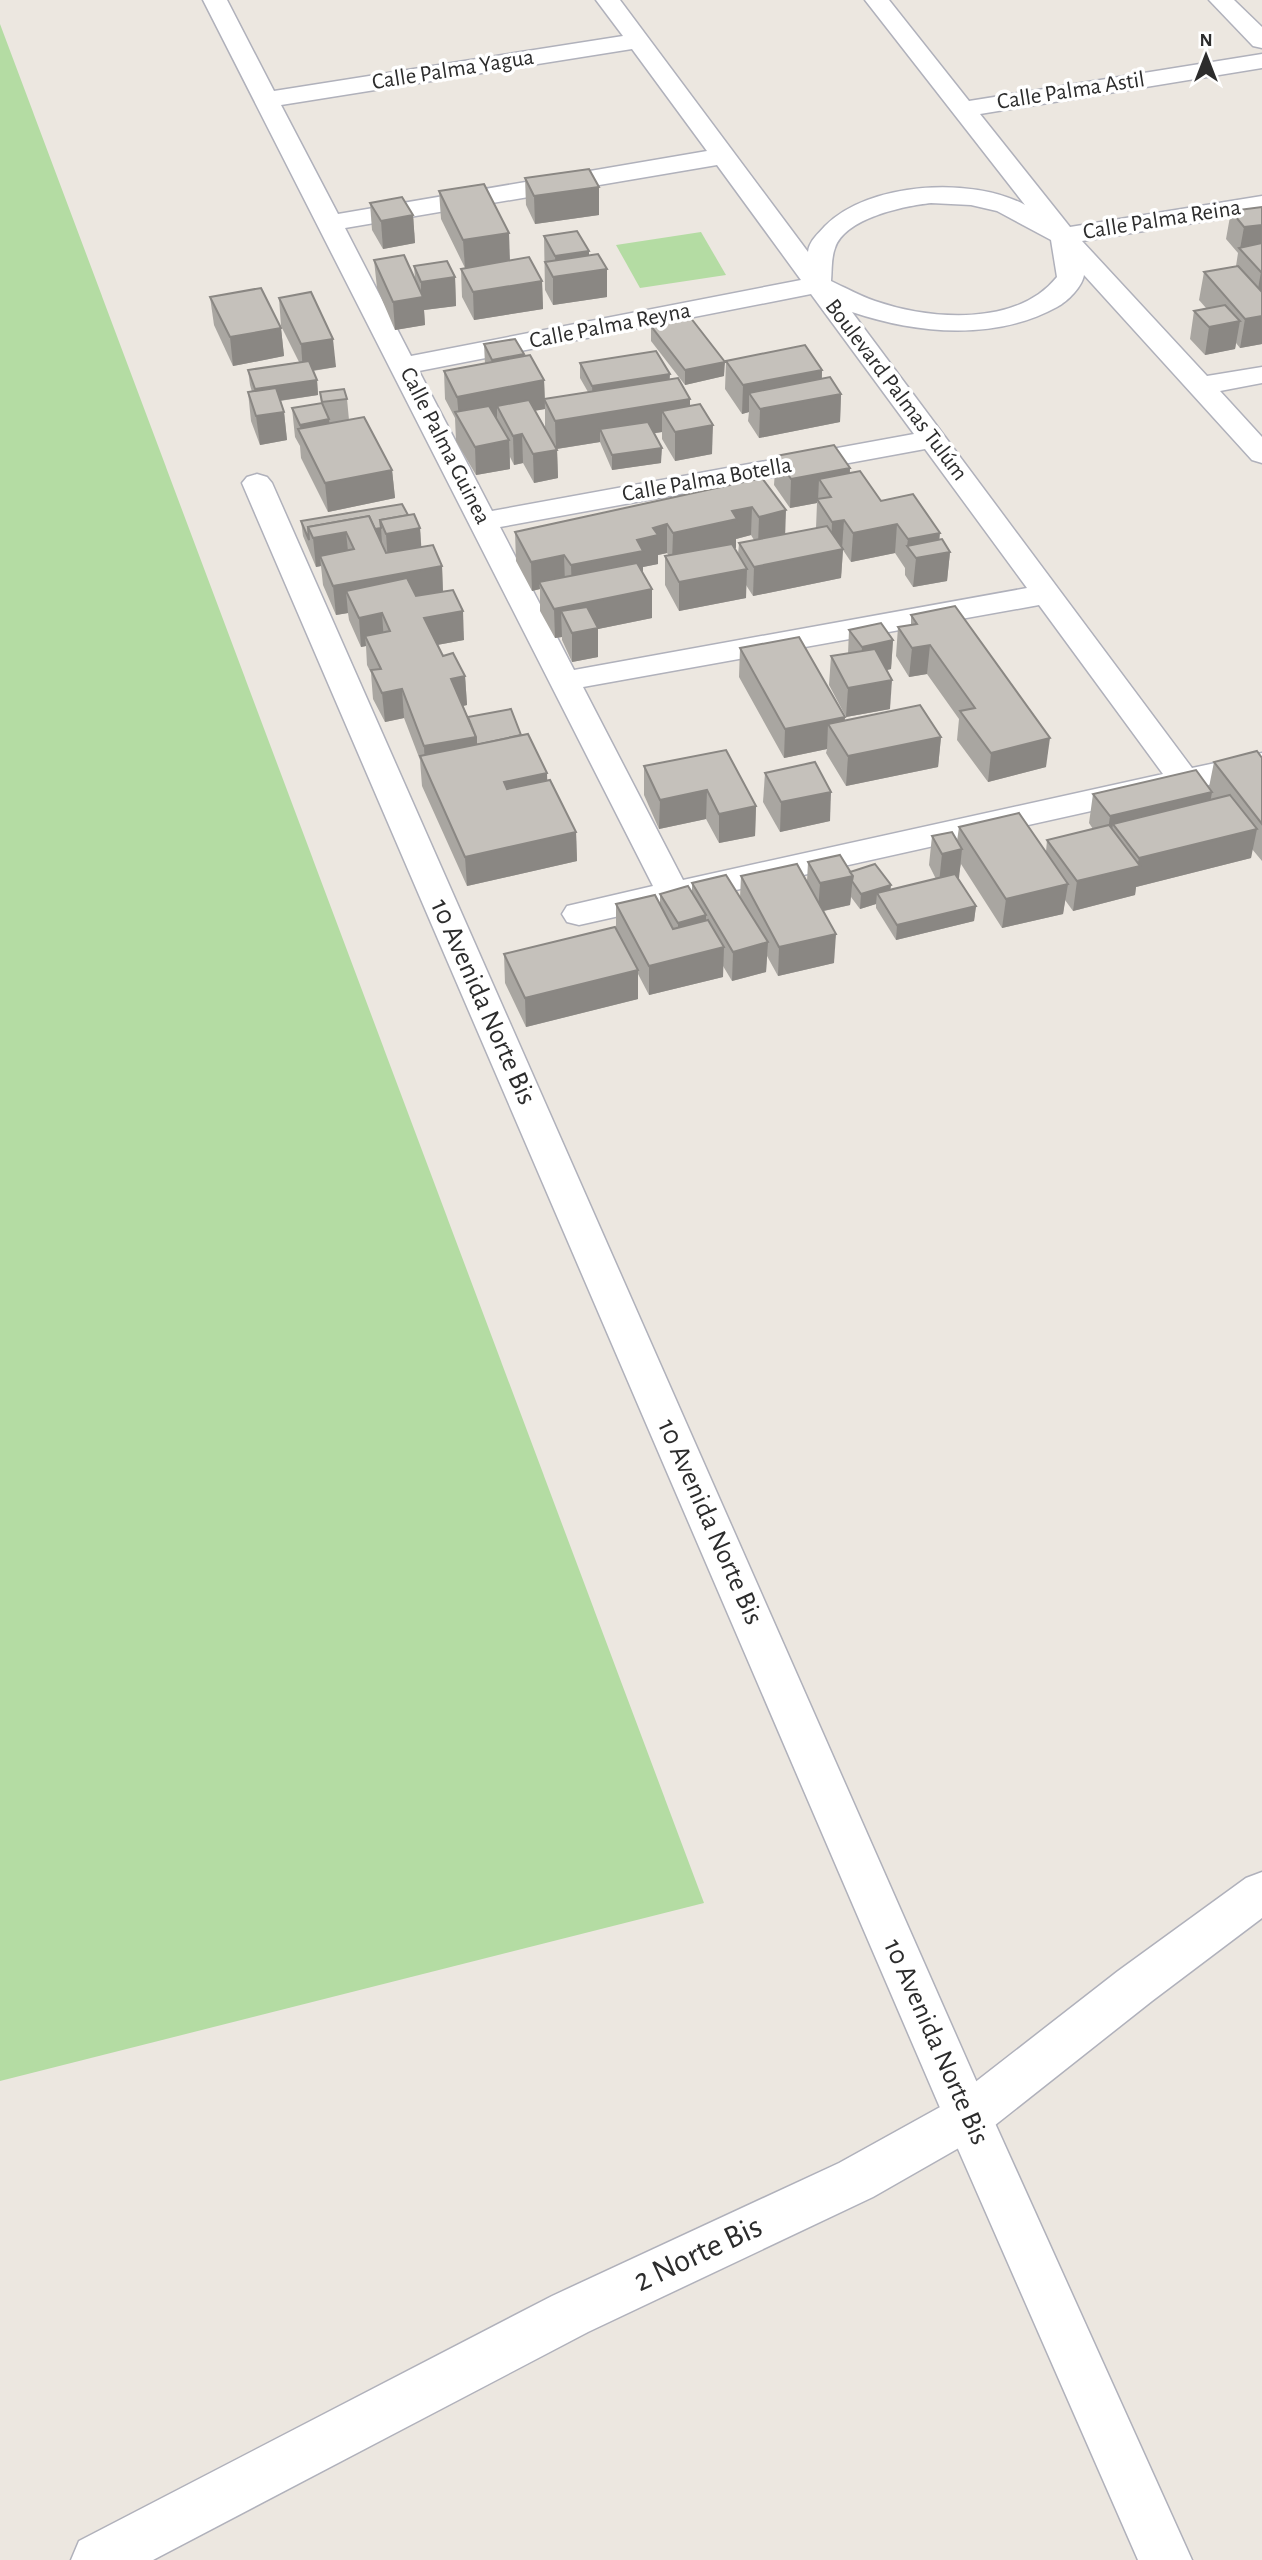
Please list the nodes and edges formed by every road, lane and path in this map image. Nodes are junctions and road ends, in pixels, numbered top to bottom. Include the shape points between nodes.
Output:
1 (215, 0) edge
2 (608, 0) edge
3 (907, 0) edge
4 (1221, 0) edge
5 (879, 2) edge
6 (639, 41) junction
7 (1262, 41) edge
8 (1262, 61) edge
9 (266, 100) junction
10 (962, 109) junction
11 (723, 156) junction
12 (1262, 204) edge
13 (330, 223) junction
14 (1063, 236) junction
15 (817, 285) junction
16 (404, 366) junction
17 (1262, 375) edge
18 (1200, 387) junction
19 (932, 439) junction
20 (1262, 454) edge
21 (257, 483) dead end
22 (483, 521) junction
23 (1047, 594) junction
24 (565, 681) junction
25 (1262, 763) edge
26 (1184, 780) junction
27 (673, 893) junction
28 (579, 914) dead end
29 (1262, 1892) edge
30 (968, 2117) junction
31 (98, 2560) edge
32 (1164, 2560) edge

1 - 9 street, Calle Palma Guinea
2 - 6 street, Boulevard Palmas Tulúm
3 - 5 street
4 - 7 street
5 - 10 street
6 - 9 street, Calle Palma Yagua
6 - 11 street, Boulevard Palmas Tulúm
8 - 10 street, Calle Palma Astil
9 - 13 street, Calle Palma Guinea
10 - 14 street
11 - 13 street
11 - 15 street, Boulevard Palmas Tulúm
12 - 14 street, Calle Palma Reina
13 - 16 street, Calle Palma Guinea
14 - 15 street via 1006,205 971,197 931,195 893,200 861,212 822,245
14 - 15 street via 1071,278 1056,296 1028,312 991,321 909,318 869,309
14 - 18 street
15 - 16 street, Calle Palma Reyna
15 - 19 street, Boulevard Palmas Tulúm
16 - 22 street, Calle Palma Guinea
17 - 18 street
18 - 20 street
19 - 22 street, Calle Palma Botella
19 - 23 street, Boulevard Palmas Tulúm
21 - 30 street, 10 Avenida Norte Bis
22 - 24 street, Calle Palma Guinea
23 - 24 street
23 - 26 street, Boulevard Palmas Tulúm
24 - 27 street, Calle Palma Guinea
25 - 26 street
26 - 27 street
27 - 28 street
29 - 30 street, 2 Norte Bis
30 - 31 street, 2 Norte Bis via 856,2180 570,2314
30 - 32 street, 10 Avenida Norte Bis

